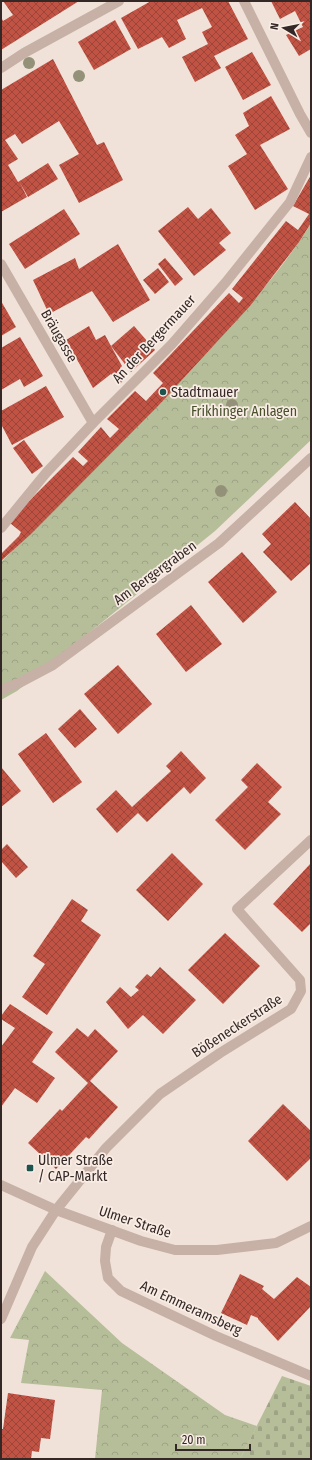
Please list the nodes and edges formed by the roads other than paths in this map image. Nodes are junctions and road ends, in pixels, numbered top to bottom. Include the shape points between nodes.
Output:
1 (119, 1) edge
2 (244, 1) edge
3 (1, 68) edge
4 (311, 133) edge
5 (311, 157) edge
6 (1, 264) edge
7 (93, 423) junction
8 (311, 458) edge
9 (1, 528) edge
10 (1, 690) edge
11 (311, 840) edge
12 (1, 1185) edge
13 (56, 1210) junction
14 (311, 1226) edge
15 (112, 1230) junction
16 (1, 1319) edge
17 (311, 1376) edge

1 - 3 street
2 - 4 street
5 - 7 street, An der Bergermauer via 290,202 226,282 172,344
6 - 7 street, Bräugasse
7 - 9 street, An der Bergermauer via 46,473
8 - 10 street, Am Bergergraben via 219,543 53,665
11 - 13 street, Bößeneckerstraße via 238,909 300,980 300,991 291,1010 160,1094 106,1148
12 - 13 street, Ulmer Straße
13 - 15 street, Ulmer Straße
13 - 16 street via 32,1247
14 - 15 street, Ulmer Straße via 276,1243 217,1250 175,1250
15 - 17 street, Am Emmeramsberg via 106,1247 105,1261 108,1278 121,1291 216,1336

